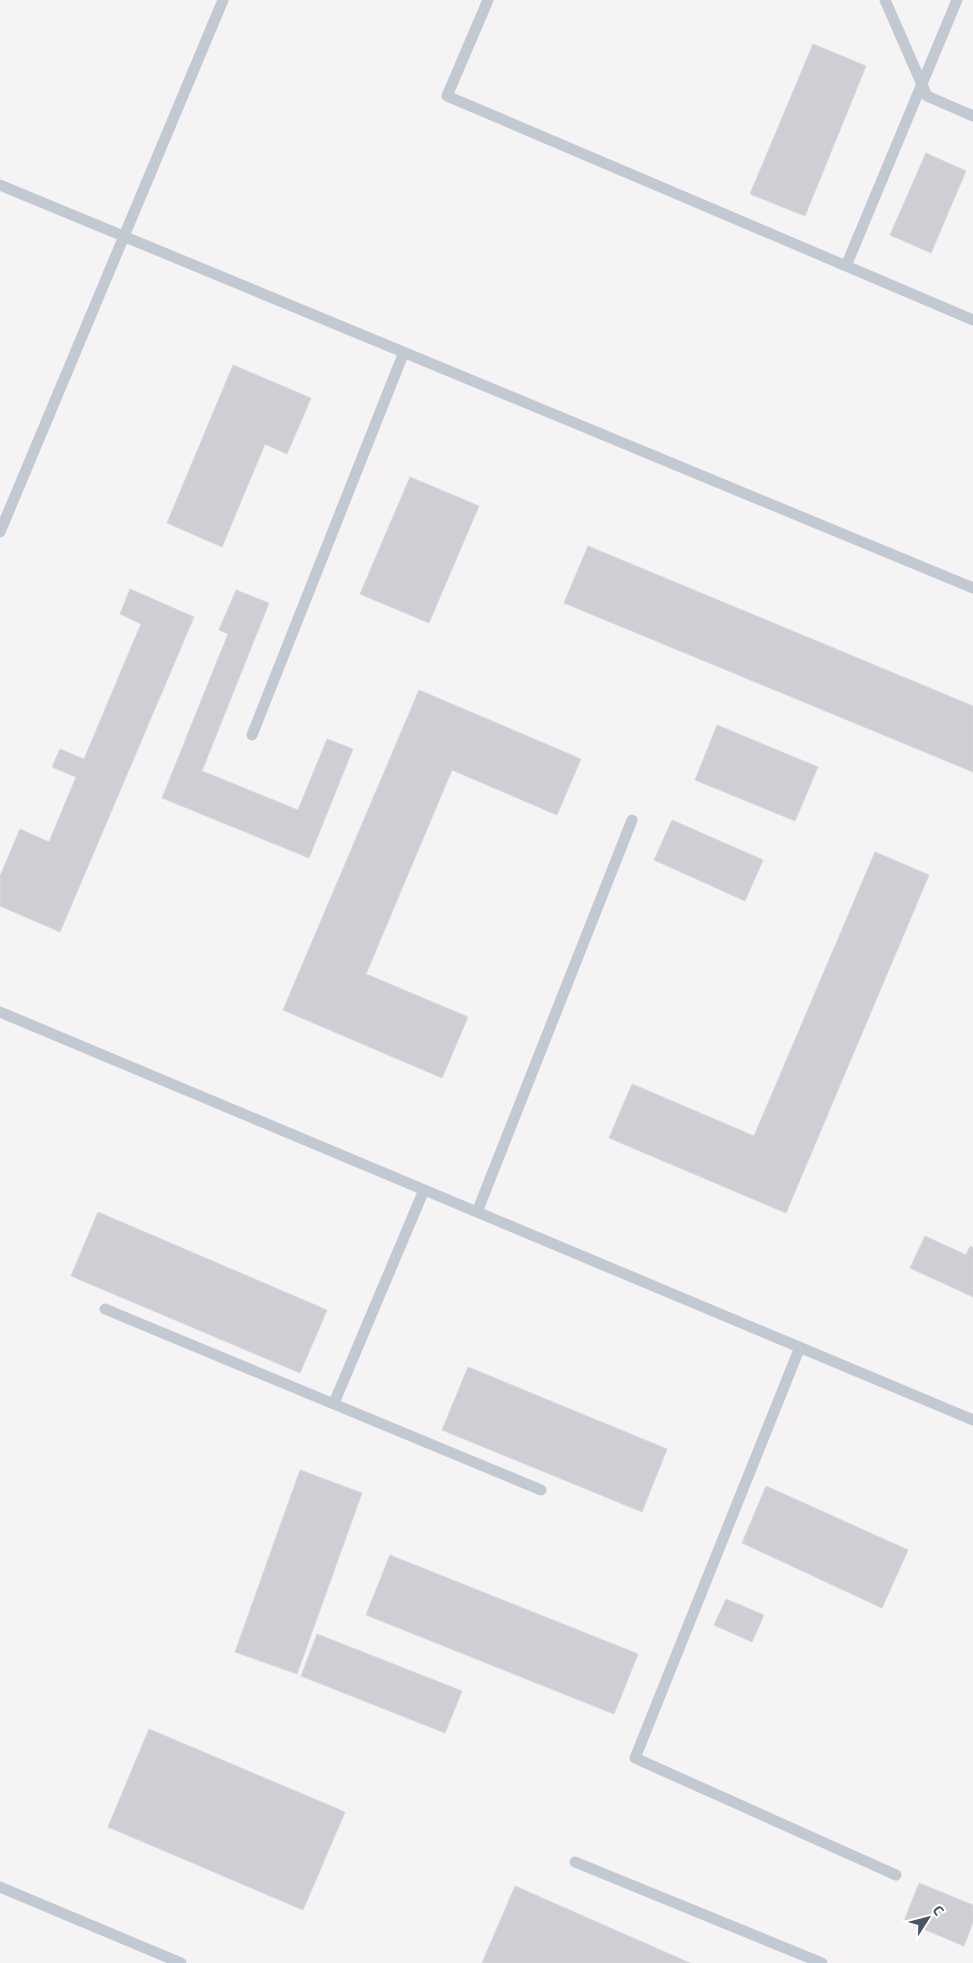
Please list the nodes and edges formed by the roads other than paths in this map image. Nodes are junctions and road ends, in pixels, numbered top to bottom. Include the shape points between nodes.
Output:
1 (223, 0) edge
2 (488, 0) edge
3 (885, 0) edge
4 (957, 0) edge
5 (922, 84) junction
6 (973, 116) edge
7 (0, 185) edge
8 (124, 235) junction
9 (846, 266) junction
10 (973, 320) edge
11 (404, 352) junction
12 (0, 532) edge
13 (973, 588) edge
14 (252, 735) dead end
15 (632, 820) dead end
16 (0, 1012) edge
17 (424, 1190) junction
18 (477, 1212) junction
19 (105, 1309) dead end
20 (800, 1347) junction
21 (334, 1404) junction
22 (973, 1420) edge
23 (541, 1490) dead end
24 (576, 1862) dead end
25 (896, 1875) dead end
26 (0, 1888) edge
27 (173, 1961) edge
28 (822, 1963) edge

1 - 8 lane
2 - 9 lane via 447,96
3 - 5 lane
4 - 5 lane
5 - 6 lane via 927,96
5 - 9 lane
7 - 8 lane
8 - 11 lane
8 - 12 lane
9 - 10 lane
11 - 13 lane
11 - 14 lane
15 - 18 lane
16 - 17 lane
17 - 18 lane
17 - 21 lane
18 - 20 lane
19 - 21 lane
20 - 22 lane
20 - 25 lane via 635,1758
21 - 23 lane
24 - 28 lane
26 - 27 lane

